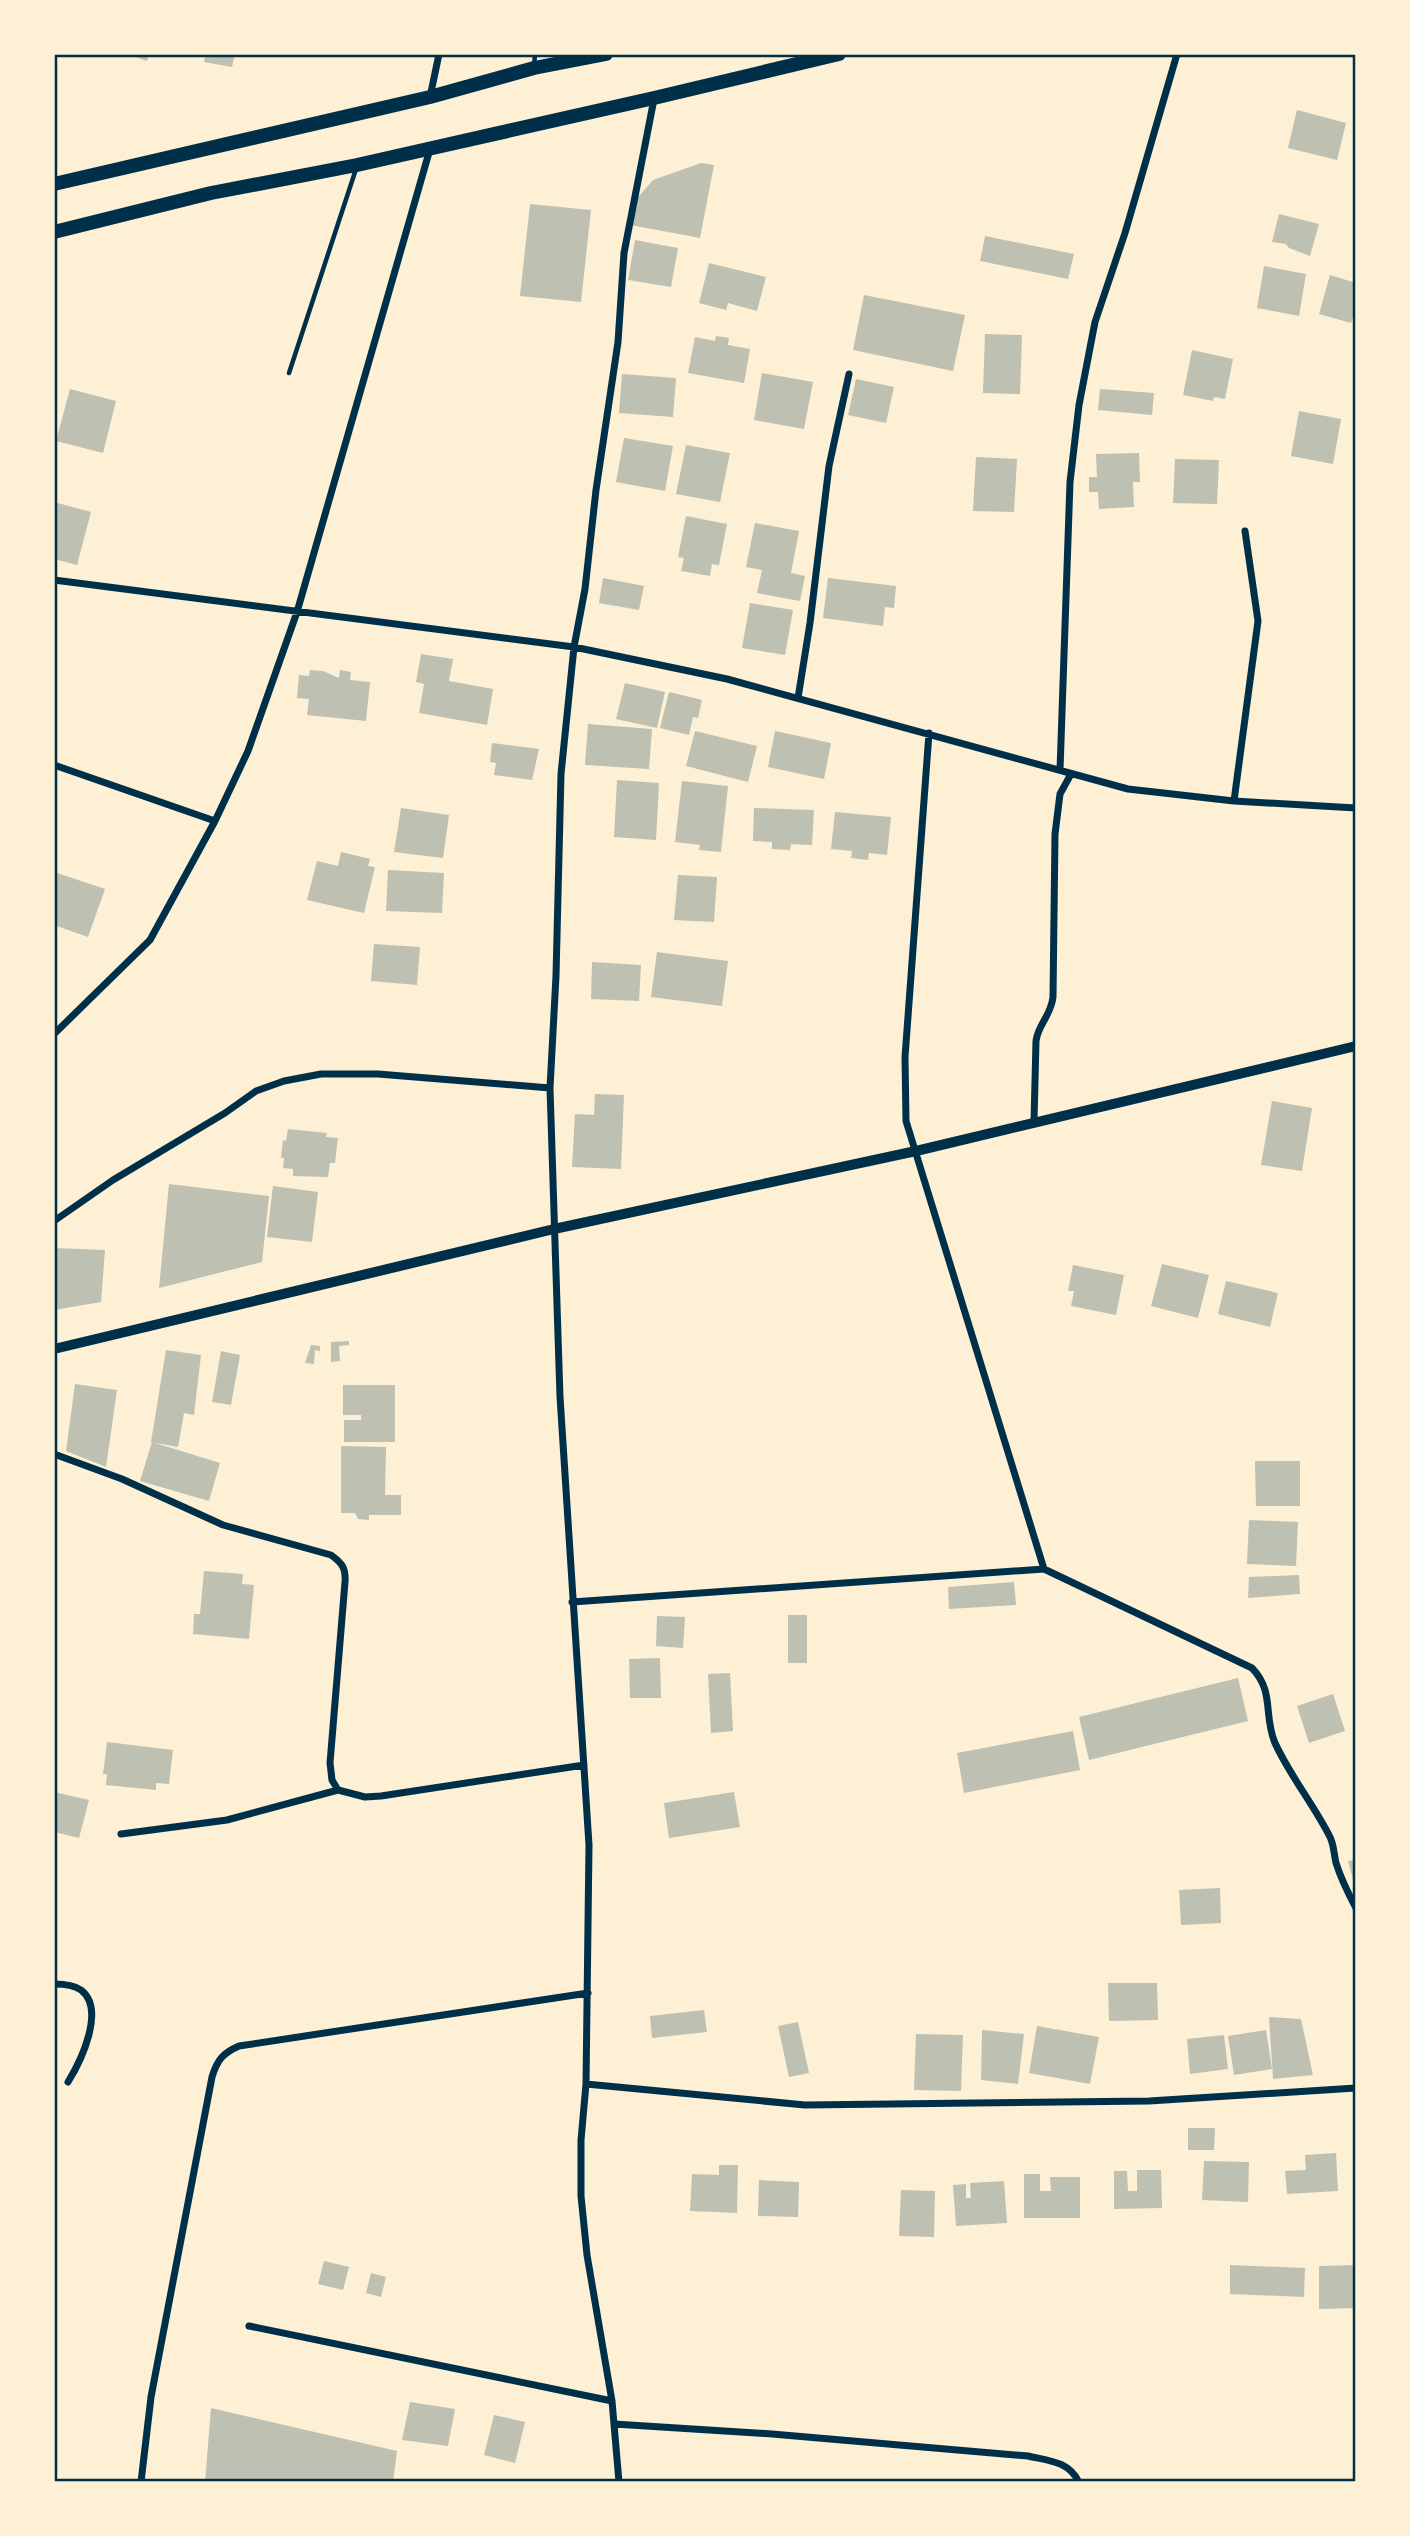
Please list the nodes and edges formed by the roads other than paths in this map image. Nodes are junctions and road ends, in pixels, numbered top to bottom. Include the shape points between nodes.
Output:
1 (439, 54) edge
2 (606, 54) edge
3 (839, 54) edge
4 (1177, 54) edge
5 (534, 61) edge
6 (430, 97) junction
7 (654, 98) junction
8 (430, 147) junction
9 (357, 164) junction
10 (54, 184) edge
11 (54, 232) edge
12 (289, 373) dead end
13 (849, 374) dead end
14 (1245, 531) dead end
15 (54, 580) edge
16 (297, 612) junction
17 (574, 647) junction
18 (798, 698) junction
19 (929, 733) junction
20 (54, 765) edge
21 (1060, 770) junction
22 (1071, 774) junction
23 (1234, 801) junction
24 (1356, 808) edge
25 (215, 821) junction
26 (54, 1034) edge
27 (1356, 1046) edge
28 (550, 1088) junction
29 (1034, 1121) junction
30 (916, 1151) junction
31 (54, 1221) edge
32 (554, 1229) junction
33 (54, 1349) edge
34 (54, 1454) edge
35 (1044, 1569) junction
36 (572, 1602) junction
37 (583, 1765) junction
38 (338, 1790) junction
39 (121, 1834) dead end
40 (1356, 1908) edge
41 (54, 1984) edge
42 (588, 1993) junction
43 (68, 2082) dead end
44 (586, 2084) junction
45 (1356, 2088) edge
46 (248, 2326) dead end
47 (612, 2401) junction
48 (614, 2424) junction
49 (141, 2482) edge
50 (619, 2482) edge
51 (1079, 2482) edge

1 - 6 street
2 - 5 highway
3 - 7 highway
4 - 21 street via 1095,322 1079,405 1070,481
5 - 6 highway
6 - 10 highway
7 - 8 highway
7 - 17 street via 624,253 618,342
8 - 9 highway
8 - 16 street
9 - 11 highway via 211,193
9 - 12 lane
13 - 18 street via 829,466
14 - 23 street via 1258,621
15 - 16 street
16 - 17 street
16 - 25 street via 248,751
17 - 18 street
17 - 28 street via 561,774
18 - 19 street
19 - 21 street
19 - 30 street via 904,1075 906,1121
20 - 25 street
21 - 22 street
22 - 23 street via 1128,789
22 - 29 street via 1060,794 1056,824 1053,997 1048,1017 1037,1032
23 - 24 street
25 - 26 street via 150,940
27 - 29 street
28 - 31 street via 378,1074 321,1074 284,1081 256,1091
28 - 32 street
29 - 30 street
30 - 32 street
30 - 35 street
32 - 33 street
32 - 36 street
34 - 38 street via 223,1525 340,1561 345,1582 330,1763
35 - 36 street
35 - 40 street via 1252,1668 1263,1678 1276,1744 1332,1840 1345,1888
36 - 37 street
37 - 38 street via 381,1796
37 - 42 street via 589,1845
38 - 39 street via 226,1820
41 - 43 street via 80,1989 89,2001 91,2027
42 - 44 street
42 - 49 street via 239,2046 225,2052 212,2077 151,2397
44 - 45 street via 805,2105 1149,2101
44 - 47 street via 581,2196
46 - 47 street
47 - 48 street
48 - 50 street
48 - 51 street via 1028,2456 1059,2463 1073,2471

